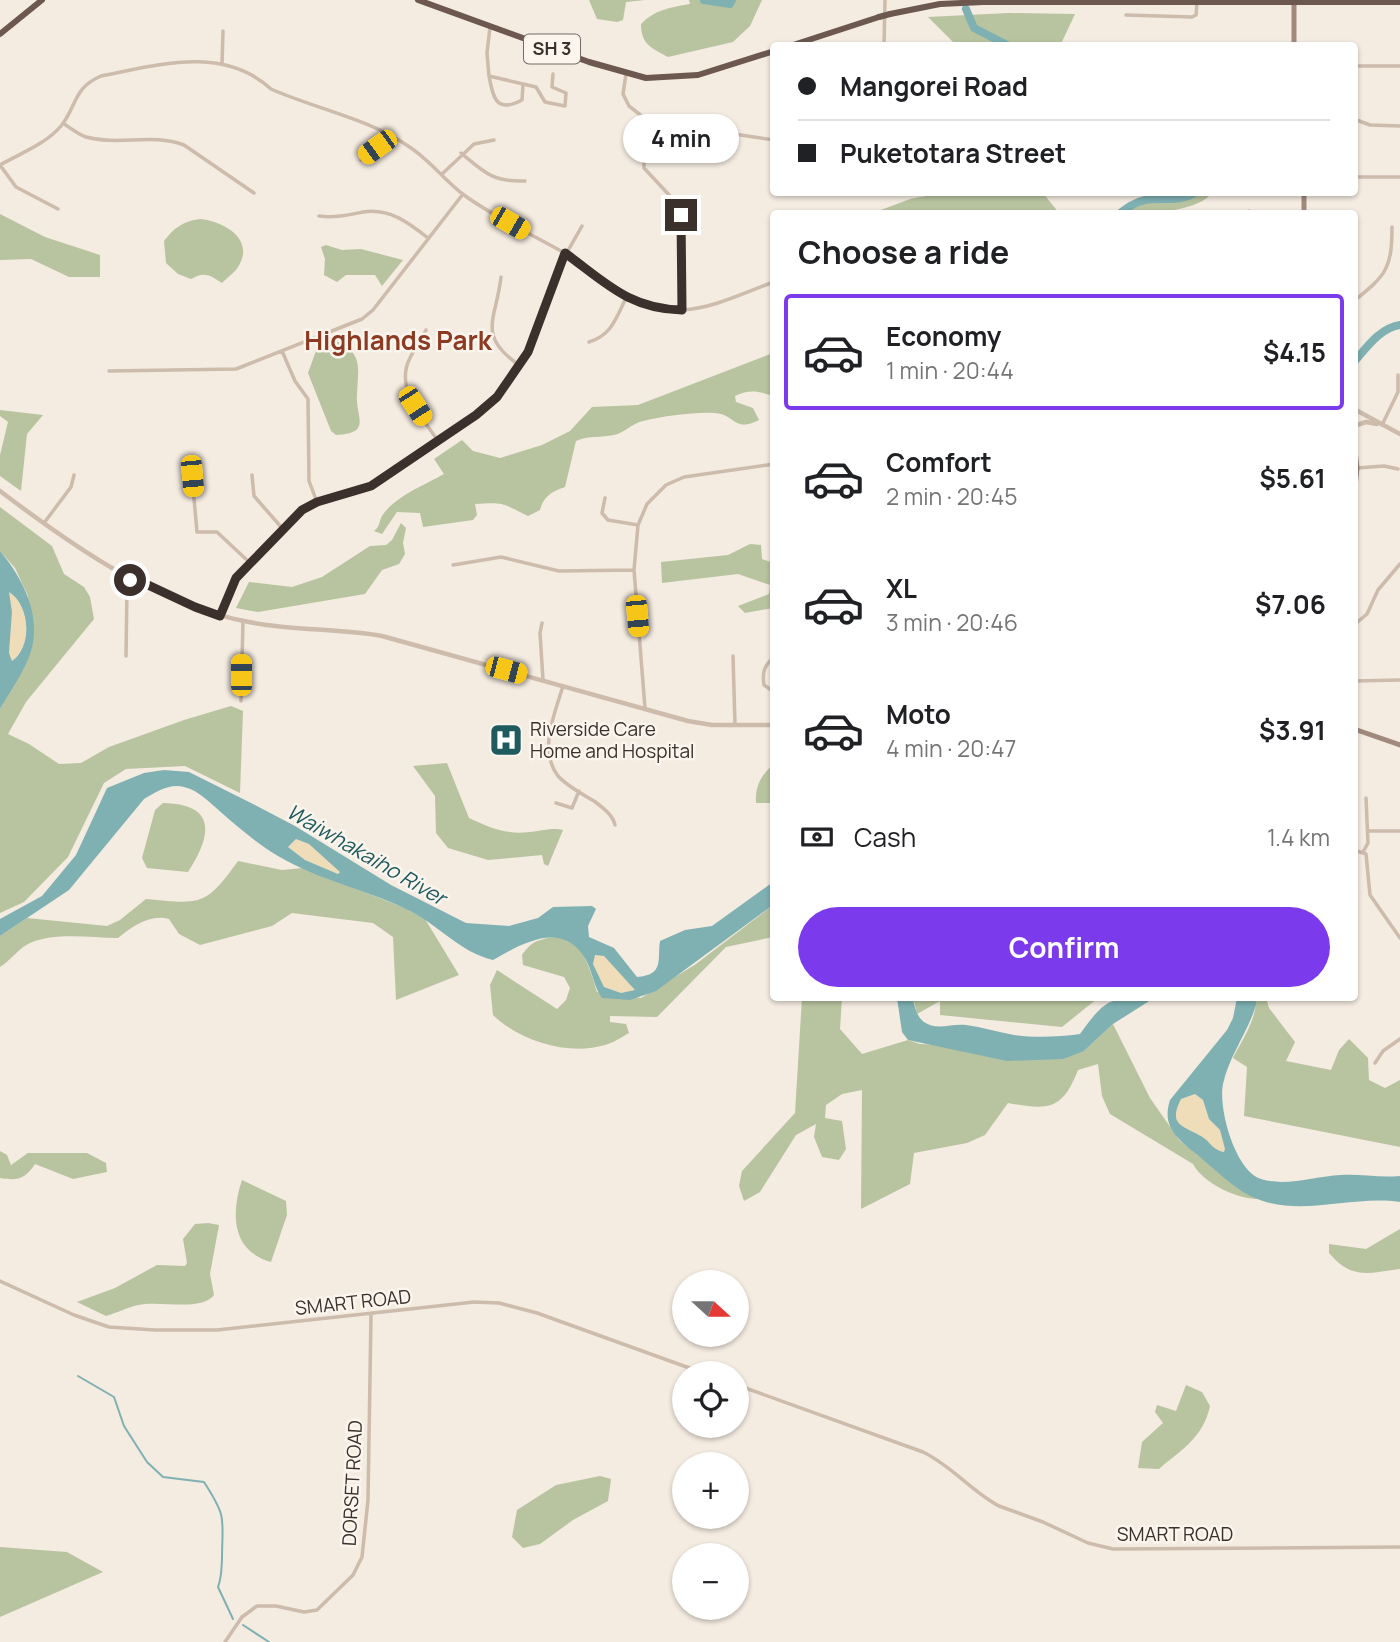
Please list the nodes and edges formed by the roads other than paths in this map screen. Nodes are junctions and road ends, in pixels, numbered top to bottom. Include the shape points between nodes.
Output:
1 (42, 0) edge
2 (418, 0) edge
3 (885, 0) edge
4 (1213, 1) edge
5 (1231, 1) edge
6 (1361, 1) edge
7 (1400, 2) edge
8 (1197, 3) junction
9 (1294, 3) junction
10 (1126, 15) dead end
11 (489, 27) junction
12 (223, 31) dead end
13 (0, 33) edge
14 (802, 42) edge
15 (884, 42) edge
16 (1294, 42) edge
17 (770, 52) edge
18 (222, 64) junction
19 (1358, 66) edge
20 (1400, 66) edge
21 (553, 74) dead end
22 (626, 74) junction
23 (489, 76) junction
24 (523, 85) junction
25 (643, 117) junction
26 (1358, 120) edge
27 (63, 123) junction
28 (1400, 125) edge
29 (385, 133) junction
30 (770, 139) edge
31 (494, 140) dead end
32 (461, 153) junction
33 (360, 159) dead end
34 (0, 165) edge
35 (442, 174) junction
36 (1358, 177) edge
37 (1400, 177) edge
38 (525, 181) dead end
39 (254, 193) dead end
40 (463, 194) junction
41 (58, 209) dead end
42 (319, 216) dead end
43 (582, 226) dead end
44 (1392, 228) dead end
45 (428, 238) junction
46 (565, 253) junction
47 (501, 277) dead end
48 (770, 283) edge
49 (626, 298) junction
50 (1358, 298) edge
51 (682, 310) junction
52 (426, 330) dead end
53 (589, 342) dead end
54 (282, 351) junction
55 (520, 366) junction
56 (109, 371) dead end
57 (1398, 375) dead end
58 (1358, 411) edge
59 (1362, 413) junction
60 (1358, 414) edge
61 (1358, 425) edge
62 (1380, 425) junction
63 (1400, 434) edge
64 (438, 441) junction
65 (770, 465) edge
66 (1358, 468) edge
67 (1398, 469) dead end
68 (74, 475) dead end
69 (252, 475) dead end
70 (192, 476) dead end
71 (0, 491) edge
72 (605, 498) dead end
73 (317, 502) junction
74 (44, 524) junction
75 (638, 525) junction
76 (283, 528) junction
77 (249, 562) junction
78 (1400, 564) edge
79 (453, 565) dead end
80 (634, 570) junction
81 (131, 577) junction
82 (220, 616) junction
83 (243, 621) junction
84 (1358, 622) edge
85 (542, 623) dead end
86 (126, 656) dead end
87 (733, 656) dead end
88 (770, 661) edge
89 (543, 680) junction
90 (1400, 680) edge
91 (1358, 681) edge
92 (563, 686) junction
93 (770, 689) edge
94 (241, 701) dead end
95 (644, 710) junction
96 (735, 725) junction
97 (770, 725) edge
98 (1358, 730) edge
99 (1400, 745) edge
100 (579, 791) junction
101 (1366, 798) dead end
102 (556, 803) dead end
103 (615, 825) dead end
104 (1368, 831) junction
105 (1400, 831) edge
106 (1358, 851) edge
107 (1363, 852) junction
108 (1400, 938) edge
109 (1400, 1039) edge
110 (1375, 1063) dead end
111 (0, 1281) edge
112 (371, 1315) junction
113 (672, 1362) edge
114 (749, 1389) edge
115 (1400, 1547) edge
116 (225, 1642) edge

1 - 13 highway
2 - 11 highway, SH 3
3 - 15 street
4 - 5 highway
4 - 8 highway
5 - 9 highway
6 - 7 highway
6 - 9 highway
8 - 10 street via 1192,17
8 - 14 highway, bridge via 967,2 890,14
9 - 16 main road
11 - 22 highway, SH 3
11 - 23 street
12 - 18 street
17 - 22 highway, SH 3 via 698,75 655,78
18 - 27 street via 182,61 101,76 77,93
18 - 29 street via 247,71 290,98
19 - 20 street
21 - 24 street via 552,87 566,93 565,106 549,105 536,87
22 - 25 street via 623,94
23 - 24 street
23 - 24 street via 497,103 510,105 522,100
25 - 30 street
25 - 51 street via 644,168 681,215
26 - 28 street
27 - 34 street via 48,138
27 - 39 street via 83,136 98,139 184,145
29 - 33 street via 377,147
29 - 35 street via 419,153
31 - 32 street via 474,144
32 - 35 street
32 - 38 street via 497,180
34 - 41 street via 16,187
35 - 40 street
36 - 37 street
40 - 45 street
40 - 46 street
42 - 45 street via 385,213
43 - 46 street
44 - 50 street via 1388,269
45 - 54 street via 366,316
46 - 49 street
46 - 55 street
47 - 55 street via 491,332 503,354
48 - 51 street via 708,306
49 - 51 street
49 - 53 street via 611,329 603,338
52 - 64 street via 409,359 405,383
54 - 56 street via 230,370
54 - 73 street via 309,399 309,481
55 - 64 street via 497,397
57 - 62 street via 1398,392
58 - 59 street
59 - 60 street
59 - 62 street
61 - 62 street
62 - 63 street
64 - 73 street via 366,489
65 - 75 street via 674,481 652,498
66 - 67 street
68 - 74 street
69 - 76 street via 254,496
70 - 77 street via 197,532 217,532
71 - 74 street
72 - 75 street via 602,513 608,520
73 - 76 street
74 - 81 street
75 - 80 street
76 - 77 street
77 - 82 street via 236,578
78 - 84 street
79 - 80 street via 501,557 559,571
80 - 95 street
81 - 82 street
81 - 86 street
82 - 83 street
83 - 89 street via 370,634
83 - 94 street
85 - 89 street
87 - 96 street
88 - 93 street via 763,675 764,685
89 - 92 street
90 - 91 street
92 - 95 street
92 - 100 street via 549,744 555,771
95 - 96 street via 688,721
96 - 97 street
98 - 99 main road
100 - 102 street via 572,808
100 - 103 street via 601,806
101 - 104 street
104 - 105 street
104 - 107 street
106 - 107 street
107 - 108 street via 1370,895
109 - 110 street
111 - 112 street, SMART ROAD via 109,1327 217,1330
112 - 113 street, SMART ROAD via 499,1303
112 - 116 street, DORSET ROAD via 368,1500 362,1557 353,1575 317,1610 257,1606 242,1617
114 - 115 street, SMART ROAD via 923,1452 949,1466 987,1500 1100,1547

